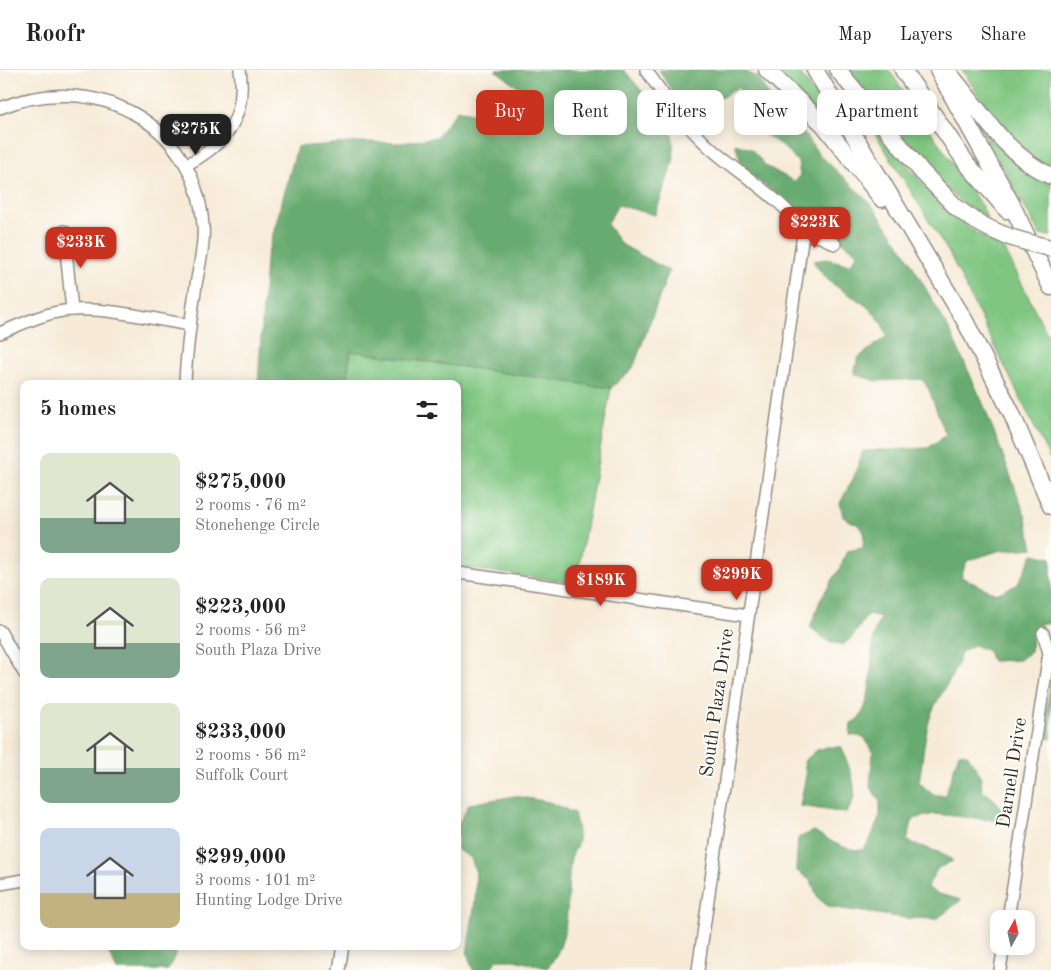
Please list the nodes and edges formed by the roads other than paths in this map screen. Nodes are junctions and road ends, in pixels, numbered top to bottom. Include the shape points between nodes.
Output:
1 (240, 70) edge
2 (646, 70) edge
3 (767, 70) edge
4 (815, 70) edge
5 (838, 70) edge
6 (903, 70) edge
7 (938, 70) edge
8 (946, 70) edge
9 (0, 108) edge
10 (186, 165) junction
11 (1051, 176) edge
12 (1023, 228) junction
13 (64, 231) dead end
14 (803, 234) junction
15 (917, 237) junction
16 (835, 244) dead end
17 (1051, 248) edge
18 (1051, 287) edge
19 (72, 310) junction
20 (190, 325) junction
21 (0, 333) edge
22 (185, 380) edge
23 (1051, 506) edge
24 (461, 573) edge
25 (748, 615) junction
26 (0, 631) edge
27 (1043, 633) dead end
28 (20, 666) edge
29 (20, 881) edge
30 (0, 884) edge
31 (1009, 910) edge
32 (342, 950) edge
33 (1002, 955) edge
34 (339, 970) edge
35 (698, 970) edge
36 (1000, 970) edge

1 - 10 street via 238,106 227,136
2 - 14 street via 675,112 706,144 794,217
3 - 15 highway via 824,125 884,202
4 - 15 highway
5 - 17 highway, bridge via 922,172 956,207 1000,235
6 - 12 highway via 966,164
7 - 12 highway
8 - 11 highway via 1006,143 1028,164
9 - 10 street via 24,98 49,93 80,93 104,98 148,120 173,145
10 - 20 street via 196,189 203,224
12 - 18 highway
13 - 19 street
14 - 16 street via 821,237
14 - 25 street, South Plaza Drive
15 - 23 highway via 997,382
19 - 20 street
19 - 21 street
20 - 22 street
24 - 25 street
25 - 35 street, South Plaza Drive
26 - 28 street
27 - 31 street, Darnell Drive via 1049,653
29 - 30 street
32 - 34 street
33 - 36 street

